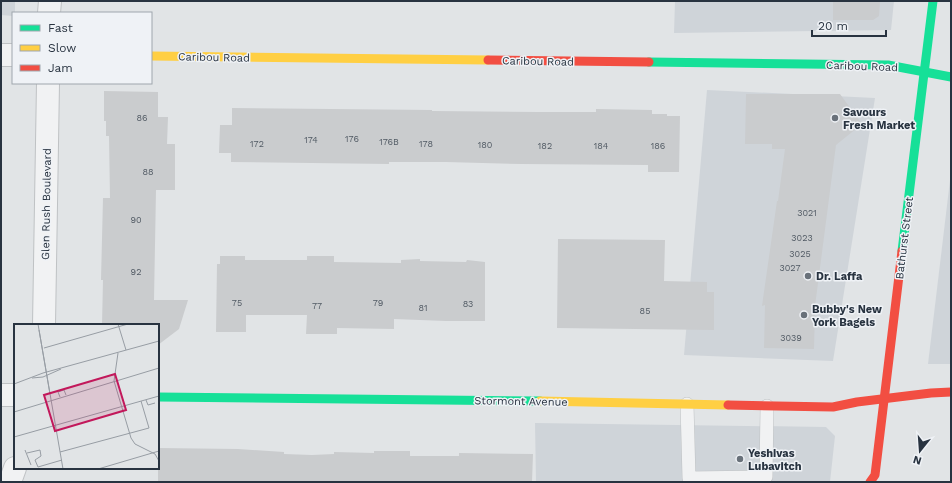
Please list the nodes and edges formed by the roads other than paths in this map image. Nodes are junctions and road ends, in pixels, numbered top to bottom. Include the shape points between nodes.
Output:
1 (50, 1) edge
2 (933, 1) edge
3 (49, 12) edge
4 (1, 55) edge
5 (12, 55) edge
6 (152, 56) edge
7 (924, 72) junction
8 (951, 77) edge
9 (48, 84) edge
10 (44, 324) edge
11 (951, 392) edge
12 (1, 395) edge
13 (14, 395) edge
14 (159, 397) edge
15 (884, 399) junction
16 (687, 404) junction
17 (767, 406) junction
18 (15, 469) edge
19 (689, 480) edge
20 (874, 480) edge
21 (10, 482) edge

1 - 3 street
2 - 7 street, Bathurst Street
4 - 5 street
6 - 7 street, Caribou Road via 888,65
7 - 8 street, Caribou Road
7 - 15 street, Bathurst Street
9 - 10 street, Glen Rush Boulevard
11 - 15 street, Stormont Avenue
12 - 13 street
14 - 16 street, Stormont Avenue
15 - 17 street, Stormont Avenue via 832,407
15 - 20 street, Bathurst Street
16 - 17 street, Stormont Avenue
16 - 19 lane
17 - 19 lane via 766,477
18 - 21 street

